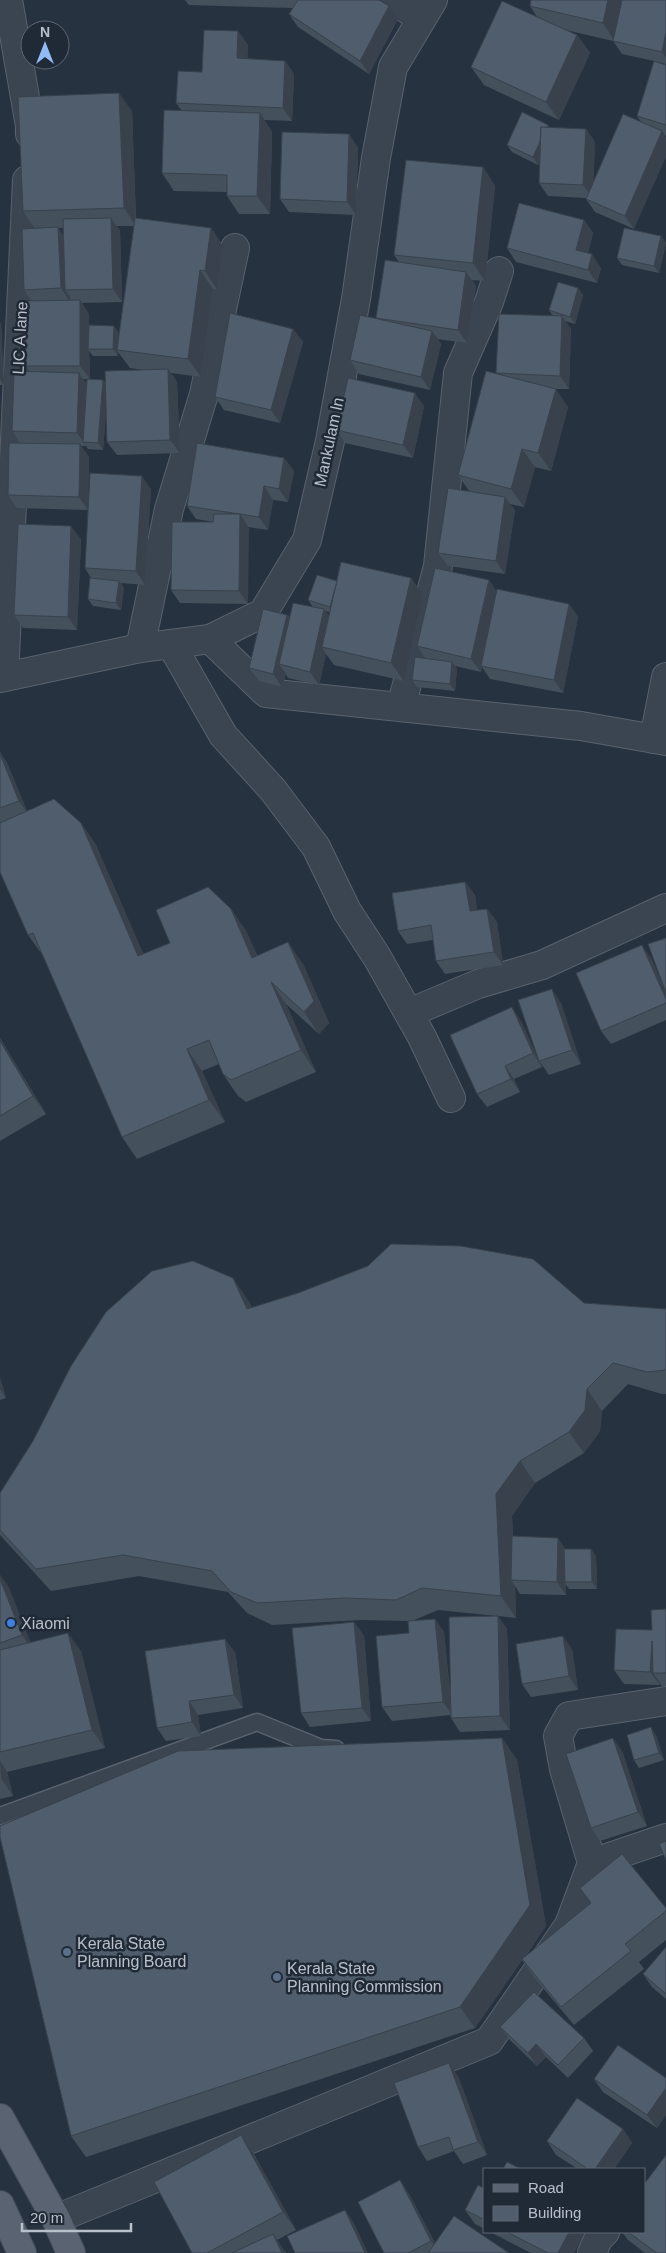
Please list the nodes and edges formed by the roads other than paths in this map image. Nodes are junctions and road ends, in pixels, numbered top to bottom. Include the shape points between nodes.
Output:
1 (8, 0) edge
2 (394, 0) edge
3 (427, 10) edge
4 (235, 248) dead end
5 (499, 271) dead end
6 (210, 639) junction
7 (171, 644) junction
8 (140, 648) junction
9 (666, 676) edge
10 (2, 678) edge
11 (401, 707) junction
12 (660, 740) edge
13 (666, 908) edge
14 (409, 1013) junction
15 (451, 1098) dead end
16 (666, 1701) edge
17 (350, 1749) edge
18 (0, 1816) edge
19 (666, 1838) edge
20 (592, 1863) junction
21 (0, 2118) edge
22 (0, 2205) edge
23 (56, 2219) junction
24 (604, 2233) edge
25 (22, 2253) edge
26 (70, 2253) edge
27 (592, 2253) edge

1 - 10 street, LIC A lane via 30,126
2 - 3 street
3 - 6 street, Mankulam ln via 393,67 356,299 308,540 263,613
4 - 8 street via 204,394 169,509
5 - 11 street via 490,302 458,373 438,566
6 - 7 street, Mankulam ln
6 - 11 street via 266,693
7 - 8 street, Mankulam ln
7 - 14 street via 223,735 273,790 316,847 347,911
8 - 10 street, Mankulam ln
9 - 12 street
11 - 12 street via 581,726
13 - 14 street via 542,965 478,984
14 - 15 street
16 - 20 street via 570,1716 558,1736 564,1769
17 - 18 lane via 321,1748 257,1722
19 - 20 street
20 - 23 street via 570,1925 490,2041
21 - 23 main road
22 - 25 main road
23 - 26 main road
24 - 27 street

